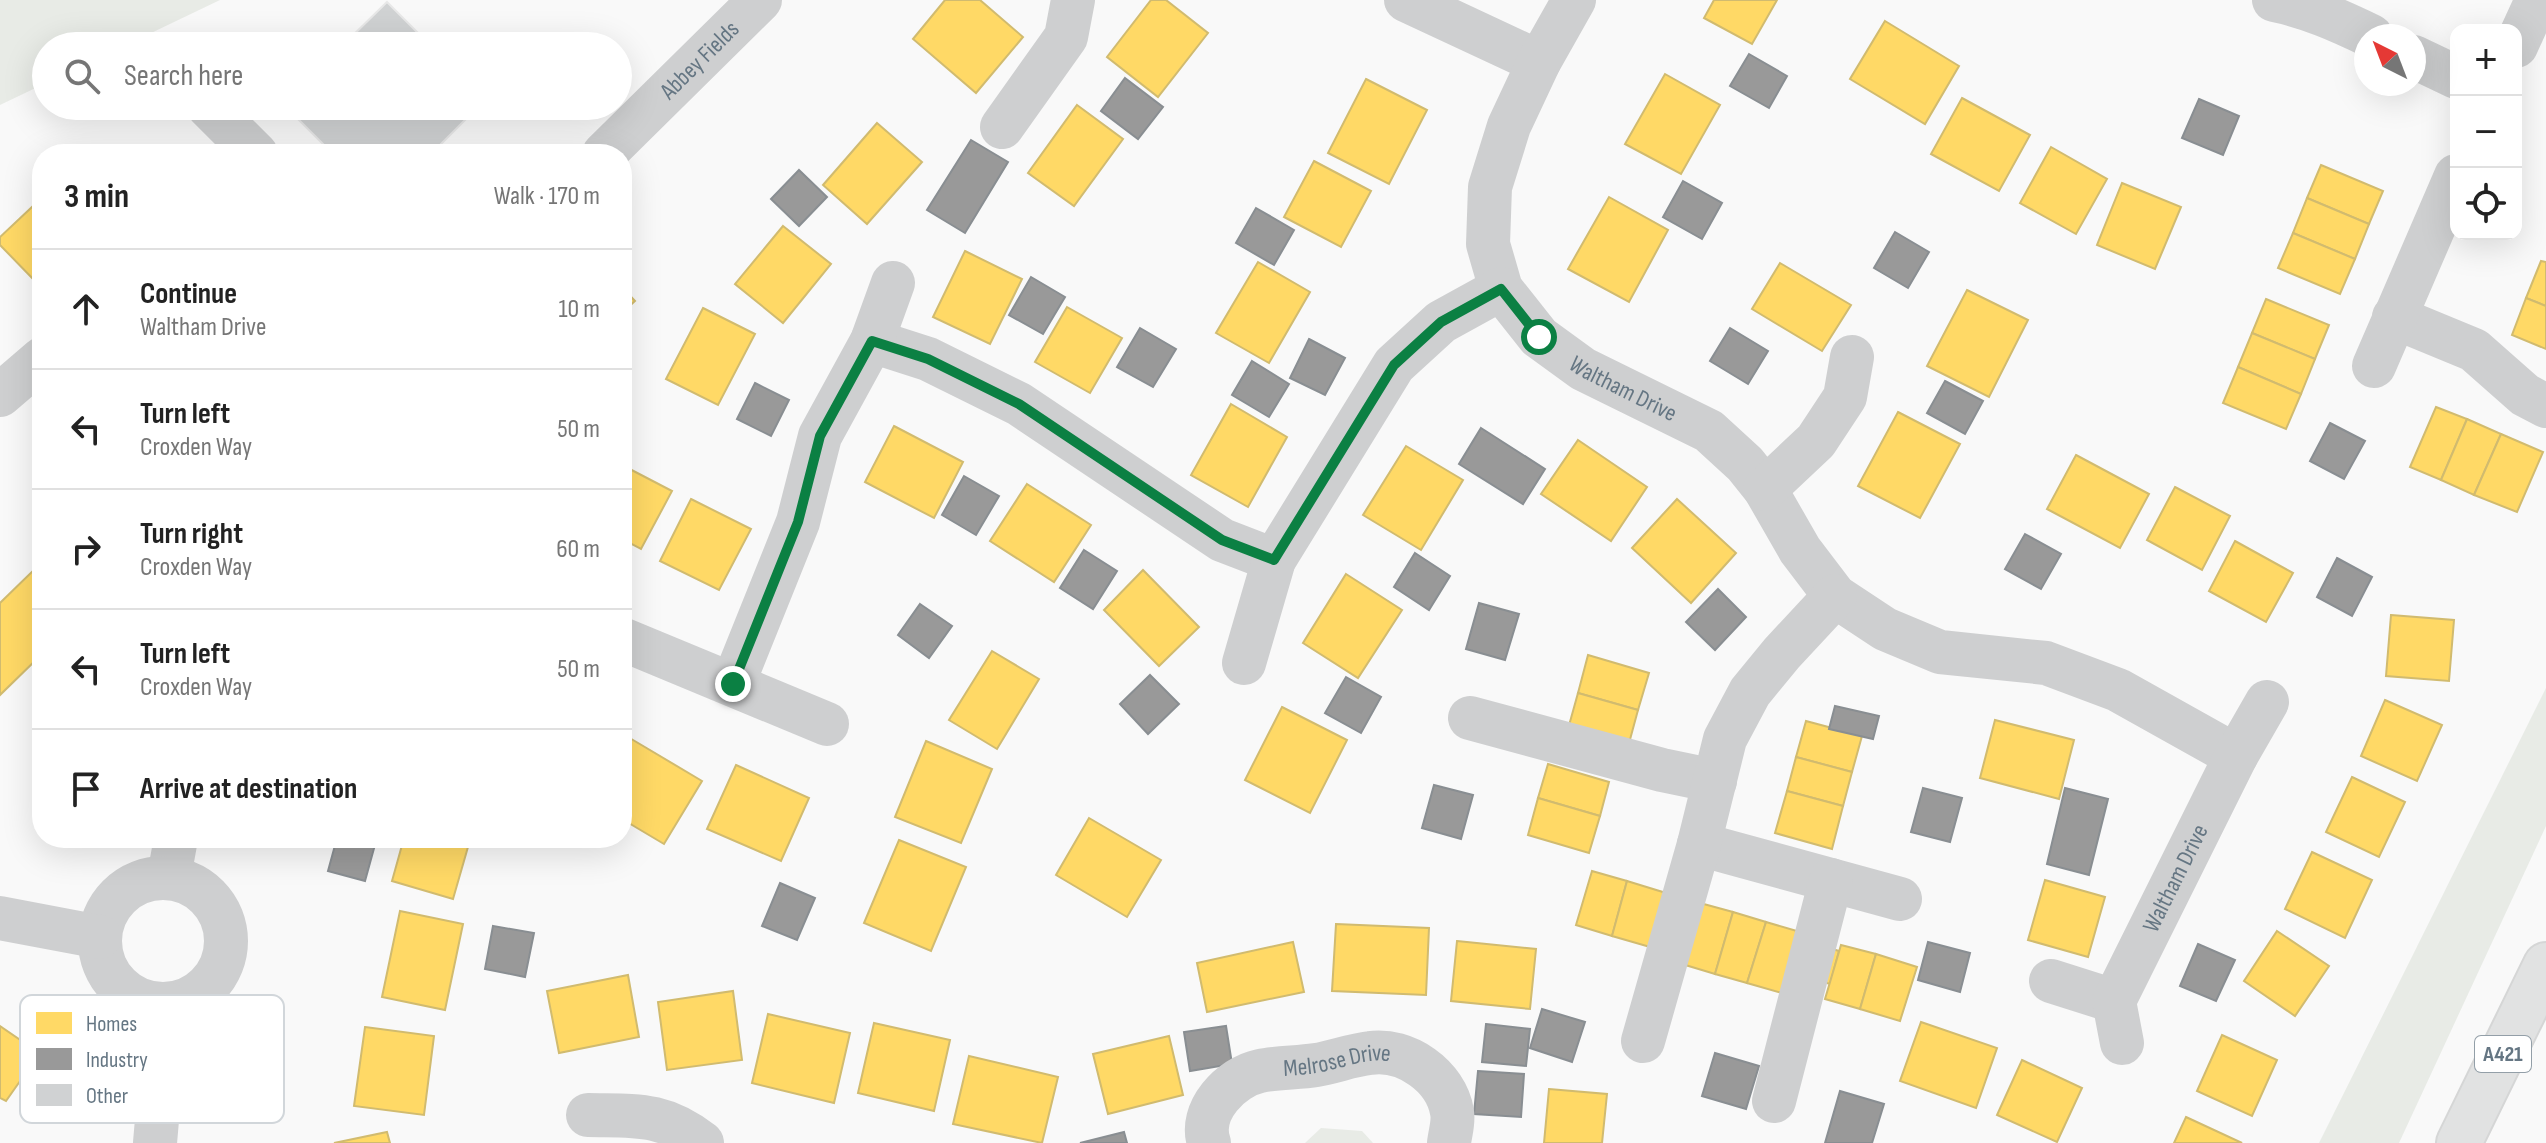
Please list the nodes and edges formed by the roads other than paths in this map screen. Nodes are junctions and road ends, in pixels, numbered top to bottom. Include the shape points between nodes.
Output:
1 (760, 0) edge
2 (1073, 0) edge
3 (1406, 0) edge
4 (1574, 0) edge
5 (2274, 0) edge
6 (2537, 0) edge
7 (2354, 28) edge
8 (2522, 33) edge
9 (1539, 62) junction
10 (2426, 63) edge
11 (2450, 74) edge
12 (222, 120) edge
13 (1002, 127) dead end
14 (246, 144) edge
15 (614, 144) edge
16 (2450, 190) edge
17 (893, 283) dead end
18 (1501, 289) junction
19 (2394, 317) junction
20 (872, 341) junction
21 (1852, 357) dead end
22 (2374, 366) dead end
23 (32, 368) edge
24 (0, 395) edge
25 (2546, 406) edge
26 (1765, 489) junction
27 (1274, 560) junction
28 (1835, 596) junction
29 (632, 643) edge
30 (1244, 663) dead end
31 (733, 684) junction
32 (2267, 702) dead end
33 (1470, 718) dead end
34 (827, 724) dead end
35 (2236, 756) junction
36 (1715, 781) junction
37 (1699, 844) junction
38 (173, 858) edge
39 (1831, 880) junction
40 (1900, 899) dead end
41 (0, 918) edge
42 (100, 937) junction
43 (2546, 965) edge
44 (2051, 981) dead end
45 (132, 995) edge
46 (194, 995) edge
47 (2114, 1001) junction
48 (1643, 1041) dead end
49 (2122, 1043) dead end
50 (1774, 1101) dead end
51 (588, 1115) dead end
52 (157, 1123) edge
53 (155, 1143) edge
54 (702, 1143) edge
55 (1209, 1143) edge
56 (1449, 1143) edge
57 (2459, 1143) edge

1 - 15 street, Abbey Fields
2 - 13 street via 1066,37
3 - 9 street
4 - 9 street, Waltham Drive
5 - 7 street
6 - 8 street
9 - 18 street, Waltham Drive via 1509,126 1490,187 1488,244
10 - 11 street
12 - 14 street
16 - 19 street
17 - 20 street
18 - 26 street, Waltham Drive via 1539,337 1583,369 1709,431
18 - 27 street via 1441,322 1394,365
19 - 22 street
19 - 25 street via 2474,350 2525,395
20 - 27 street via 928,359 1019,404 1222,540
20 - 31 street via 820,436 798,522
21 - 26 street via 1845,397 1816,441
23 - 24 street
26 - 28 street, Waltham Drive via 1800,550
27 - 30 street
28 - 35 street, Waltham Drive via 1885,629 1940,652 2046,663 2118,690
28 - 36 street via 1750,692 1725,739
29 - 31 street
31 - 34 street
32 - 35 street, Waltham Drive
33 - 36 street
35 - 47 street, Waltham Drive
36 - 37 street
37 - 39 street
37 - 48 street
38 - 42 street via 115,900
38 - 46 street via 220,911 227,931 218,972
39 - 40 street
39 - 50 street
41 - 42 street
42 - 45 street via 112,978
43 - 57 highway, A421
44 - 47 street
47 - 49 street
51 - 54 street via 650,1116 685,1129
52 - 53 street
55 - 56 street, Melrose Drive via 1210,1111 1228,1088 1257,1071 1373,1052 1404,1056 1444,1090 1453,1114

